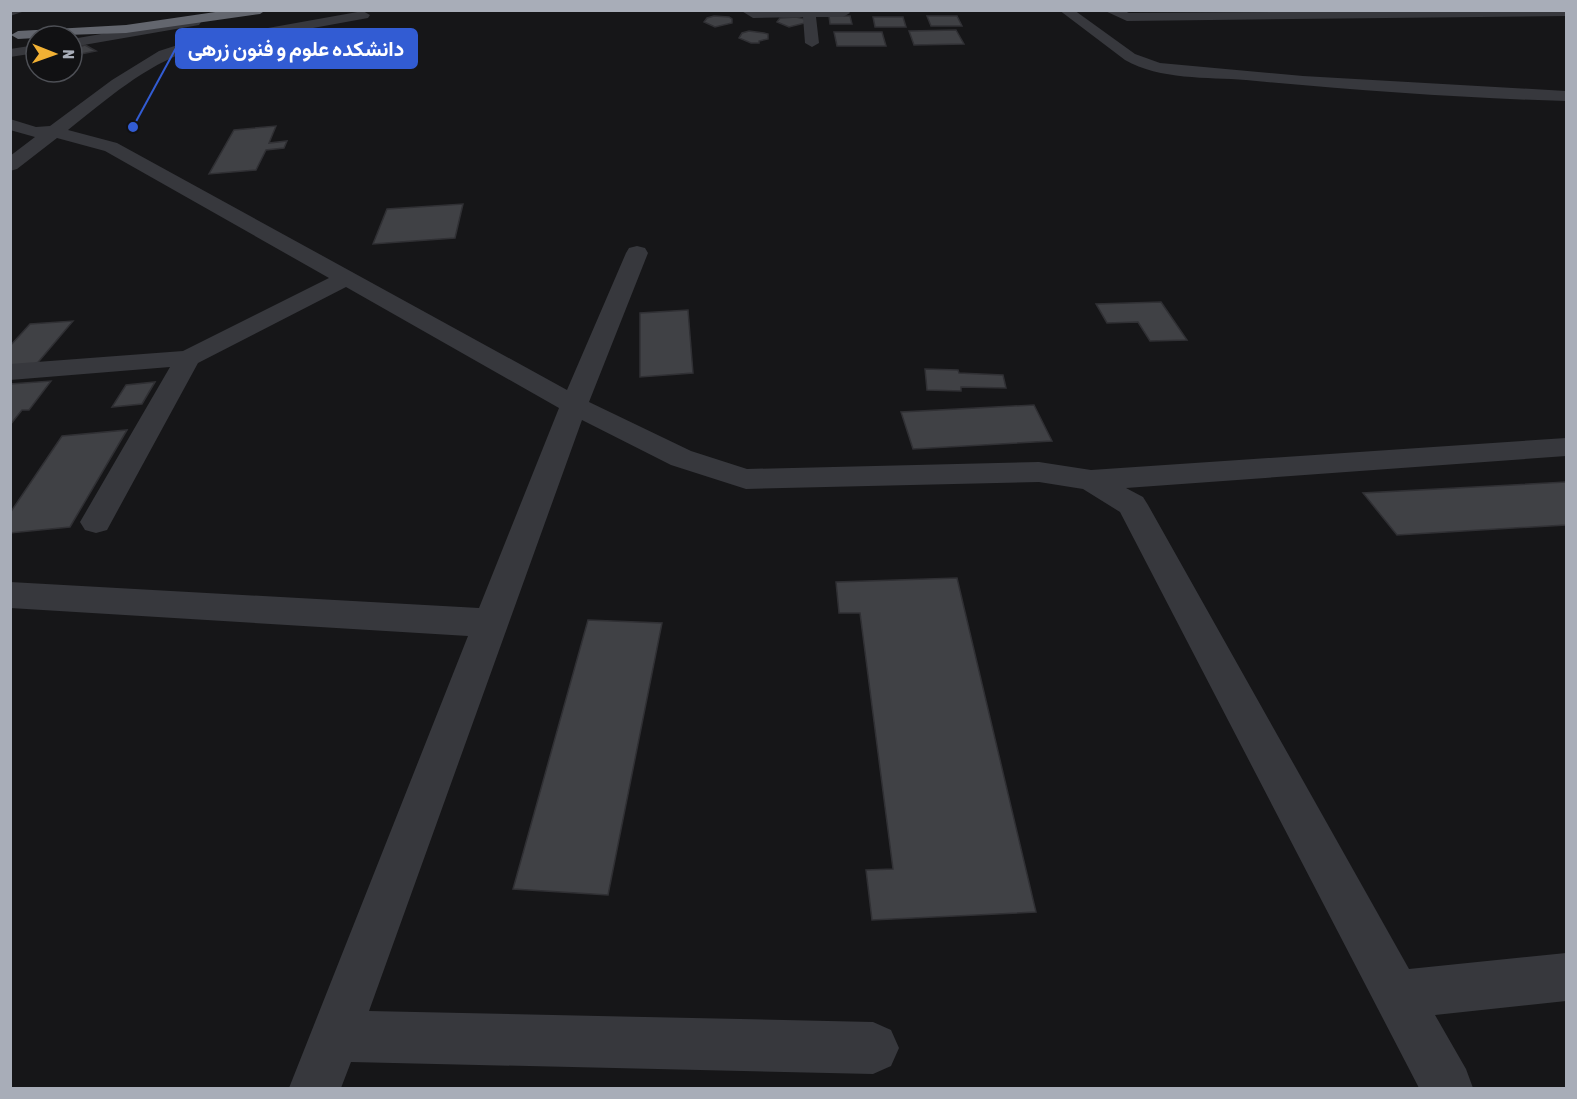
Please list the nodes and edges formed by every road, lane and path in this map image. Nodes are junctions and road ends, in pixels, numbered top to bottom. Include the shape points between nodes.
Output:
1 (22, 10) edge
2 (172, 10) edge
3 (241, 10) edge
4 (260, 10) edge
5 (271, 10) edge
6 (746, 10) edge
7 (1065, 10) edge
8 (1090, 10) edge
9 (1109, 10) edge
10 (10, 12) edge
11 (1566, 12) edge
12 (809, 13) junction
13 (843, 13) dead end
14 (1124, 14) edge
15 (363, 15) dead end
16 (89, 17) dead end
17 (68, 18) dead end
18 (46, 24) joint
19 (125, 24) junction
20 (84, 35) edge
21 (12, 38) edge
22 (84, 41) edge
23 (812, 43) dead end
24 (1566, 87) edge
25 (1566, 96) edge
26 (10, 110) edge
27 (10, 123) edge
28 (53, 131) junction
29 (10, 165) edge
30 (637, 253) dead end
31 (346, 278) junction
32 (188, 358) junction
33 (10, 372) edge
34 (574, 405) junction
35 (1566, 447) edge
36 (1091, 480) junction
37 (96, 522) dead end
38 (10, 595) edge
39 (491, 623) junction
40 (1566, 977) edge
41 (1396, 995) junction
42 (335, 1036) junction
43 (873, 1048) dead end
44 (315, 1089) edge
45 (1447, 1089) edge

1 - 10 street
2 - 19 highway
3 - 19 highway via 127,27 118,22
4 - 19 highway
5 - 22 street
6 - 12 street via 753,14
7 - 25 street via 1130,57 1160,68
8 - 24 street via 1151,52 1190,63
9 - 14 street
11 - 14 street
12 - 13 street
12 - 23 street
15 - 28 street via 189,46 164,54
16 - 18 highway
17 - 18 highway
19 - 20 street
19 - 21 highway
26 - 28 street via 56,122
27 - 28 street via 35,132
28 - 29 street
28 - 31 street via 111,147
30 - 34 street
31 - 32 street
31 - 34 street
32 - 33 street
32 - 37 street
34 - 36 street via 681,458 746,479 1039,472
34 - 39 street
35 - 36 street
36 - 41 street via 1132,505
38 - 39 street
39 - 42 street
40 - 41 street
41 - 45 street
42 - 43 street
42 - 44 street

